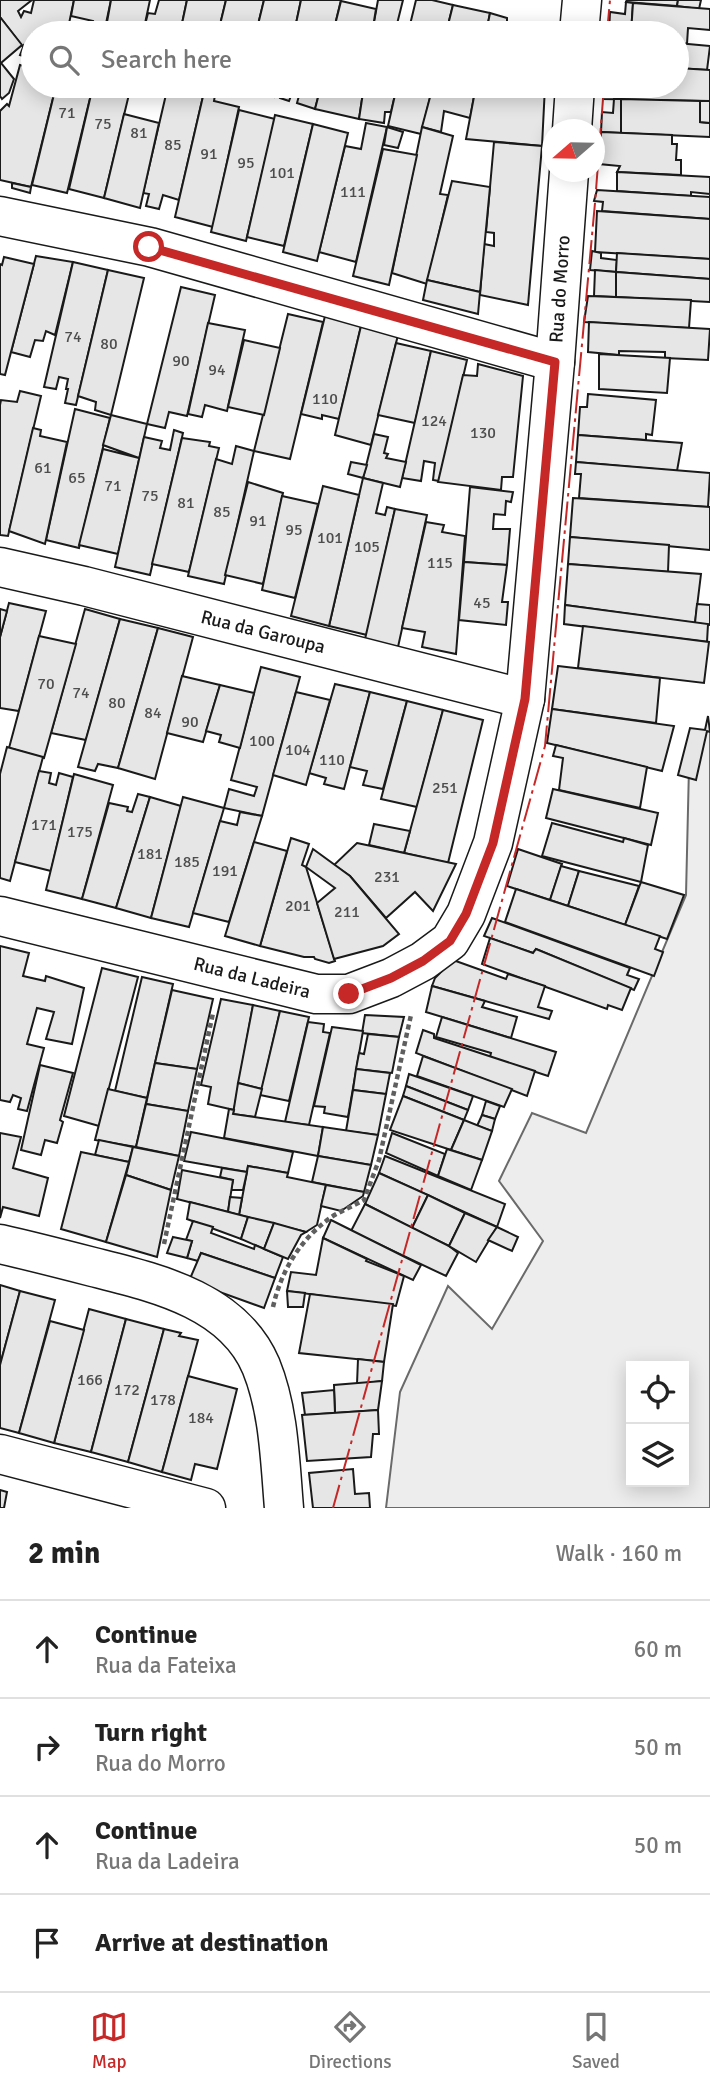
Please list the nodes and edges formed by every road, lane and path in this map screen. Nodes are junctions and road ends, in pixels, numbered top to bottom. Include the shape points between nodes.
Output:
1 (574, 98) edge
2 (573, 119) edge
3 (568, 182) edge
4 (0, 216) edge
5 (555, 362) junction
6 (0, 566) edge
7 (525, 699) junction
8 (0, 916) edge
9 (423, 961) junction
10 (222, 971) junction
11 (0, 1244) edge
12 (156, 1283) junction
13 (261, 1366) junction
14 (0, 1454) edge
15 (205, 1508) edge
16 (284, 1508) edge

1 - 2 street
3 - 5 street, Rua do Morro
4 - 5 street via 149,247
5 - 7 street, Rua do Morro
6 - 7 street, Rua da Garoupa
7 - 9 street, Rua da Ladeira via 493,843 466,914 450,941
8 - 10 street, Rua da Ladeira
9 - 10 street, Rua da Ladeira via 349,994 316,994
9 - 13 path via 379,1160 364,1200 328,1219 288,1262 276,1292
10 - 12 path
11 - 12 street
12 - 13 street via 224,1317
13 - 16 street via 273,1406
14 - 15 street

